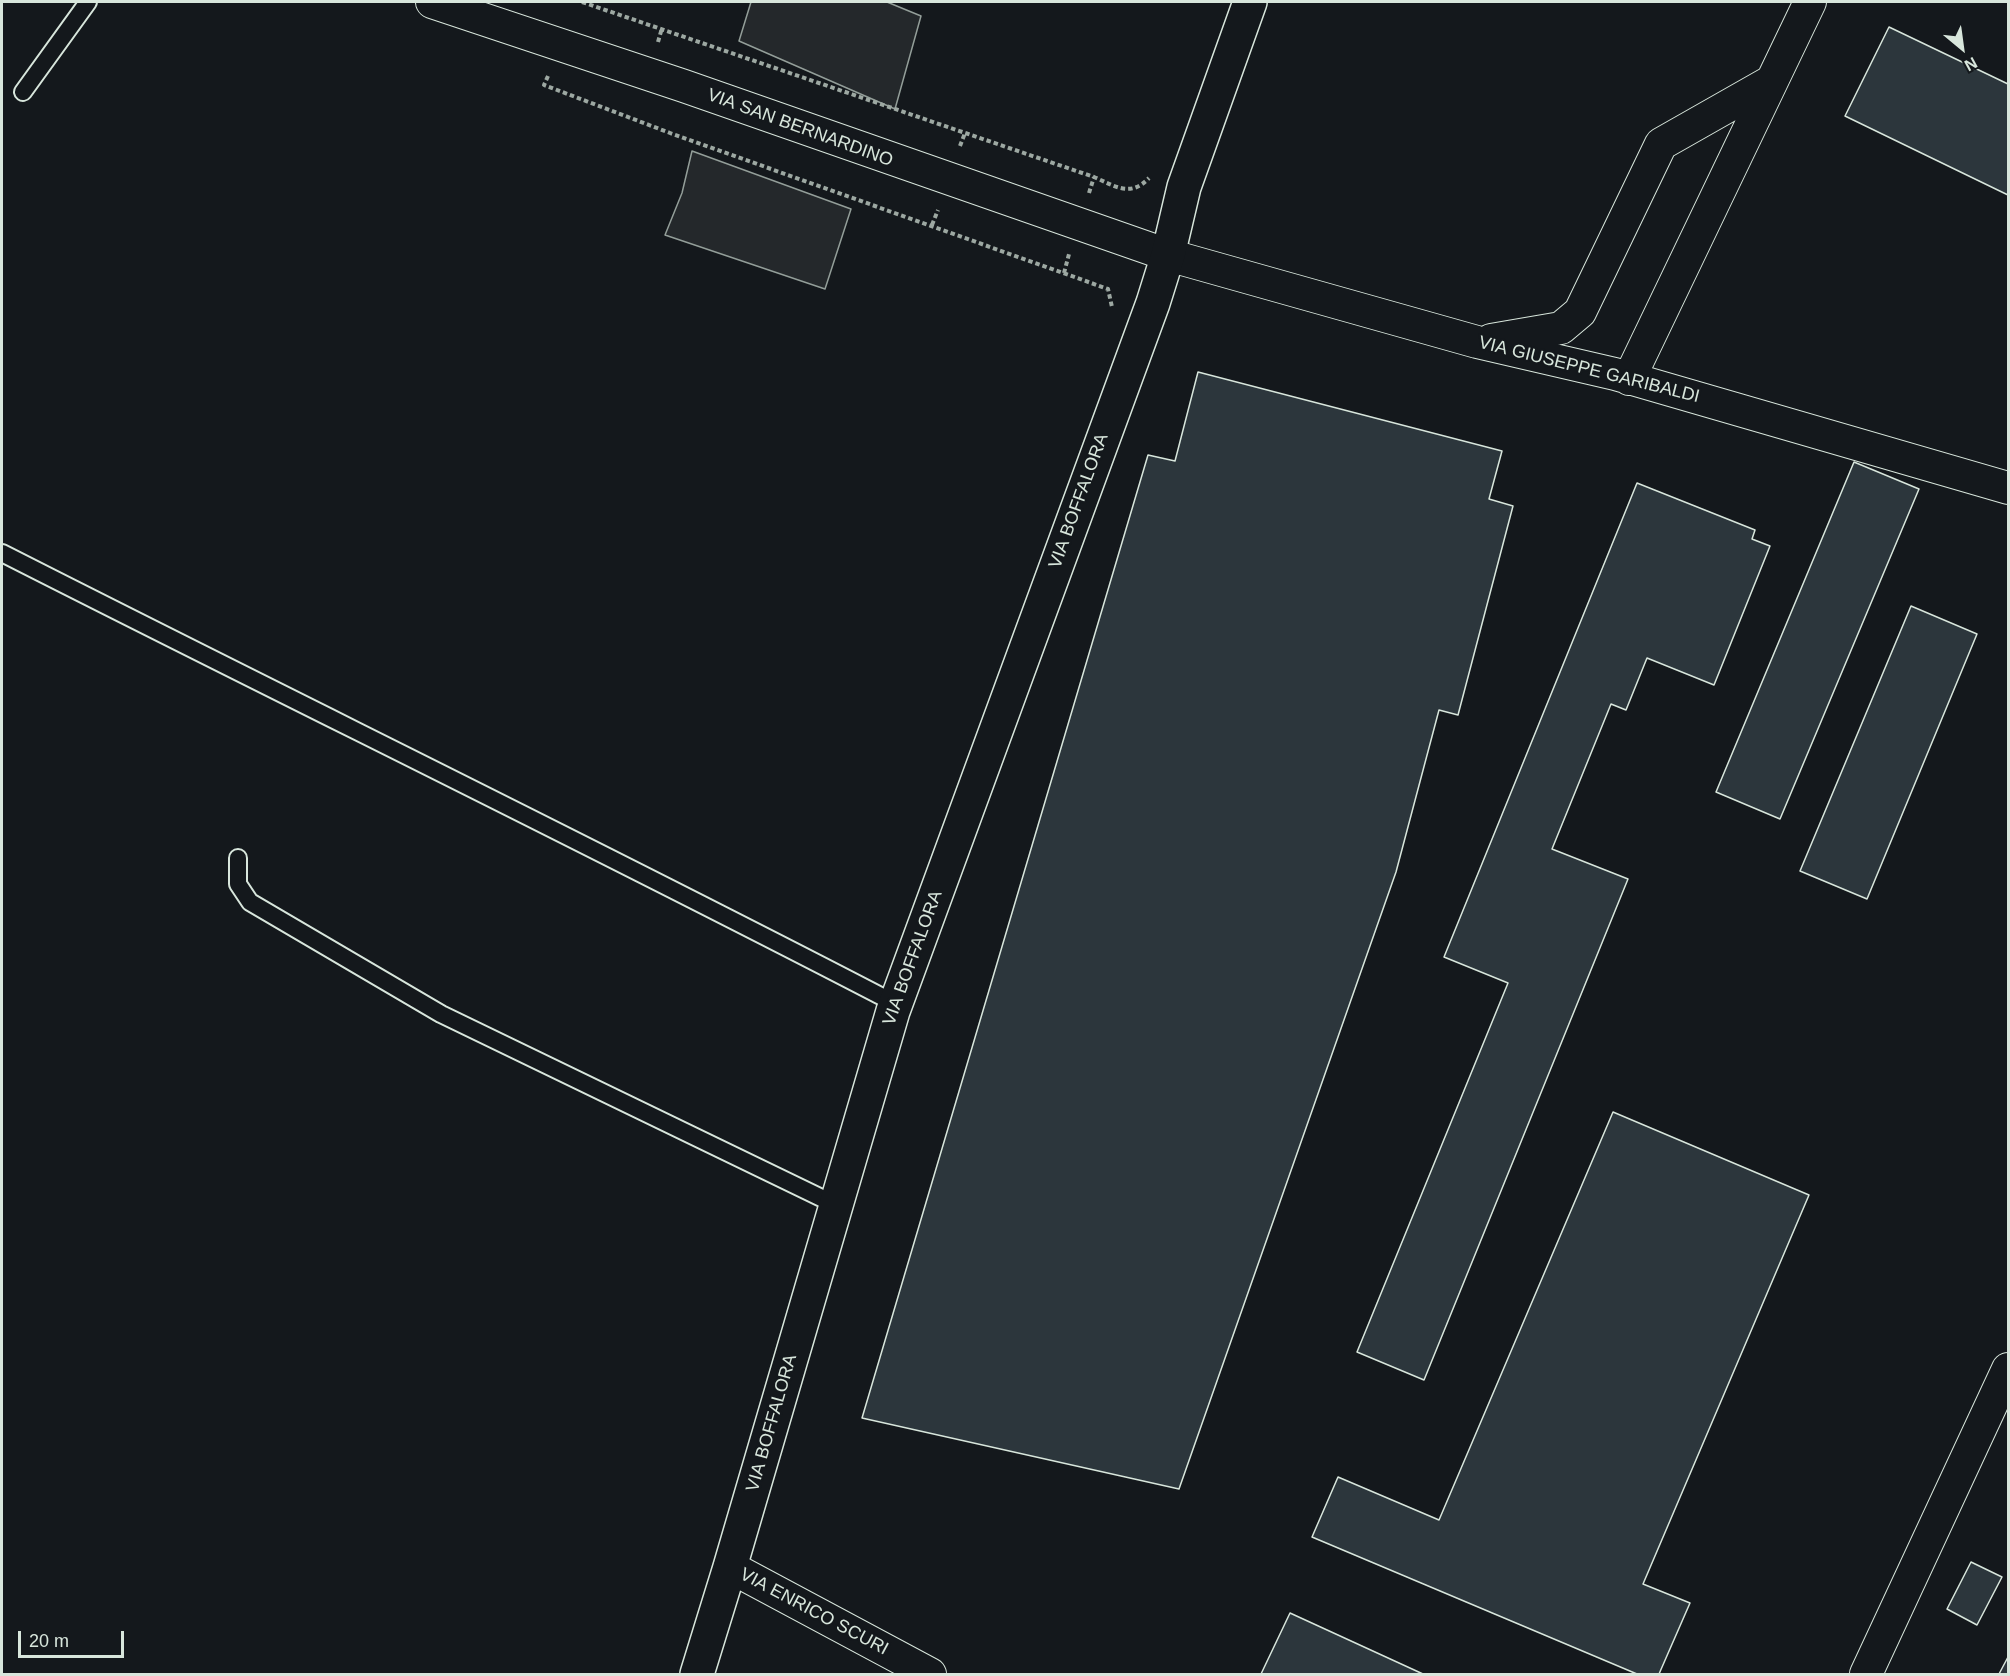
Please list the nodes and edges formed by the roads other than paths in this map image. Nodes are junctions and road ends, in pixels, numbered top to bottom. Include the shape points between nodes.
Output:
1 (88, 2) edge
2 (432, 2) edge
3 (1250, 2) edge
4 (1810, 2) edge
5 (1772, 81) junction
6 (23, 92) dead end
7 (1168, 255) junction
8 (1477, 342) junction
9 (1629, 379) junction
10 (2008, 488) edge
11 (2, 553) edge
12 (238, 858) dead end
13 (896, 1004) junction
14 (836, 1205) junction
15 (2008, 1369) edge
16 (730, 1567) junction
17 (697, 1674) edge
18 (930, 1674) edge
19 (1866, 1674) edge

1 - 6 lane
2 - 7 street, VIA SAN BERNARDINO
3 - 7 street, VIA BOFFALORA via 1184,187
4 - 5 street
5 - 8 street via 1661,144 1580,312 1561,327
5 - 9 street
7 - 8 street, VIA GIUSEPPE GARIBALDI
7 - 13 street, VIA BOFFALORA
8 - 9 street, VIA GIUSEPPE GARIBALDI
9 - 10 street, VIA GIUSEPPE GARIBALDI
11 - 13 lane via 677,890
12 - 14 lane via 238,884 250,902 431,1008
13 - 14 street, VIA BOFFALORA
14 - 16 street, VIA BOFFALORA
15 - 19 street
16 - 17 street, VIA BOFFALORA
16 - 18 street, VIA ENRICO SCURI

